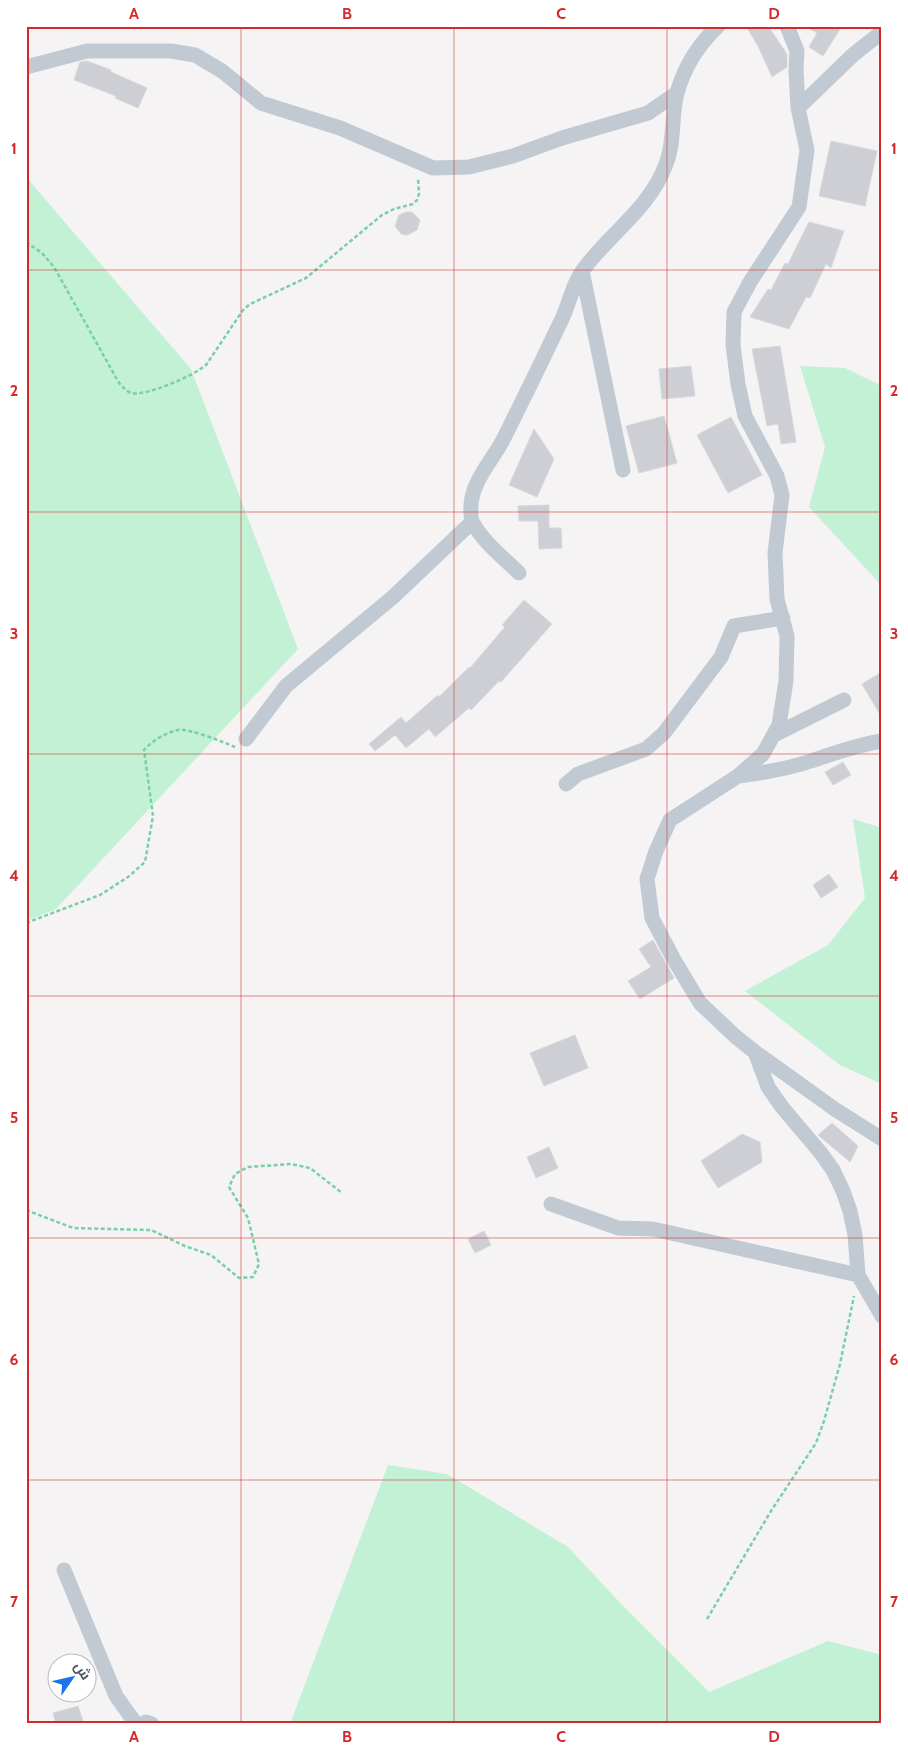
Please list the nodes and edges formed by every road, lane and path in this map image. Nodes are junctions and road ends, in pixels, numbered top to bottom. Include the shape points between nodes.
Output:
1 (718, 26) edge
2 (787, 26) edge
3 (882, 32) edge
4 (26, 67) edge
5 (676, 93) junction
6 (798, 108) junction
7 (417, 161) junction
8 (26, 242) edge
9 (582, 271) junction
10 (623, 470) dead end
11 (472, 522) junction
12 (519, 573) dead end
13 (783, 618) junction
14 (844, 700) dead end
15 (774, 735) junction
16 (246, 739) joint
17 (882, 741) edge
18 (738, 776) junction
19 (566, 784) dead end
20 (26, 923) edge
21 (755, 1052) junction
22 (882, 1139) edge
23 (342, 1193) dead end
24 (551, 1204) dead end
25 (26, 1210) edge
26 (858, 1275) junction
27 (882, 1316) edge
28 (64, 1570) dead end
29 (707, 1619) dead end
30 (136, 1724) edge
31 (143, 1724) edge
32 (152, 1724) edge

1 - 5 street via 702,41
2 - 6 street via 797,51
3 - 6 street
4 - 7 street via 87,51 171,51 195,55 222,71 261,103 340,128
5 - 7 street via 648,113 513,156 469,167 433,168
5 - 9 street via 666,164 651,193
6 - 13 street via 807,150 799,207 734,312 733,345 745,416 777,476 782,495 775,553 777,599
7 - 8 path via 418,200 382,215 306,278 250,304 199,371 141,393 125,390 119,383 54,267
9 - 10 street
9 - 11 street via 543,360 503,439 479,478 471,502
11 - 12 street
11 - 16 street via 393,598 286,686
13 - 15 street via 788,636 786,681 779,725
13 - 19 street via 734,626 721,657 664,733 646,748 578,774
14 - 15 street
15 - 18 street via 763,754
16 - 20 path via 237,748 210,737 179,730 151,742 144,750 153,816 145,862 100,895
17 - 18 street via 840,750 776,771
18 - 21 street via 670,820 647,879 652,918 700,1003
21 - 22 street
21 - 26 street via 768,1087 833,1170 843,1191 855,1235
23 - 25 path via 310,1168 291,1164 248,1167 235,1174 229,1187 248,1218 259,1264 253,1277 239,1278 211,1255 151,1230 73,1228
24 - 26 street via 618,1228 653,1229
26 - 27 street
26 - 29 path via 840,1364 816,1443
28 - 30 street via 116,1696
31 - 32 street

